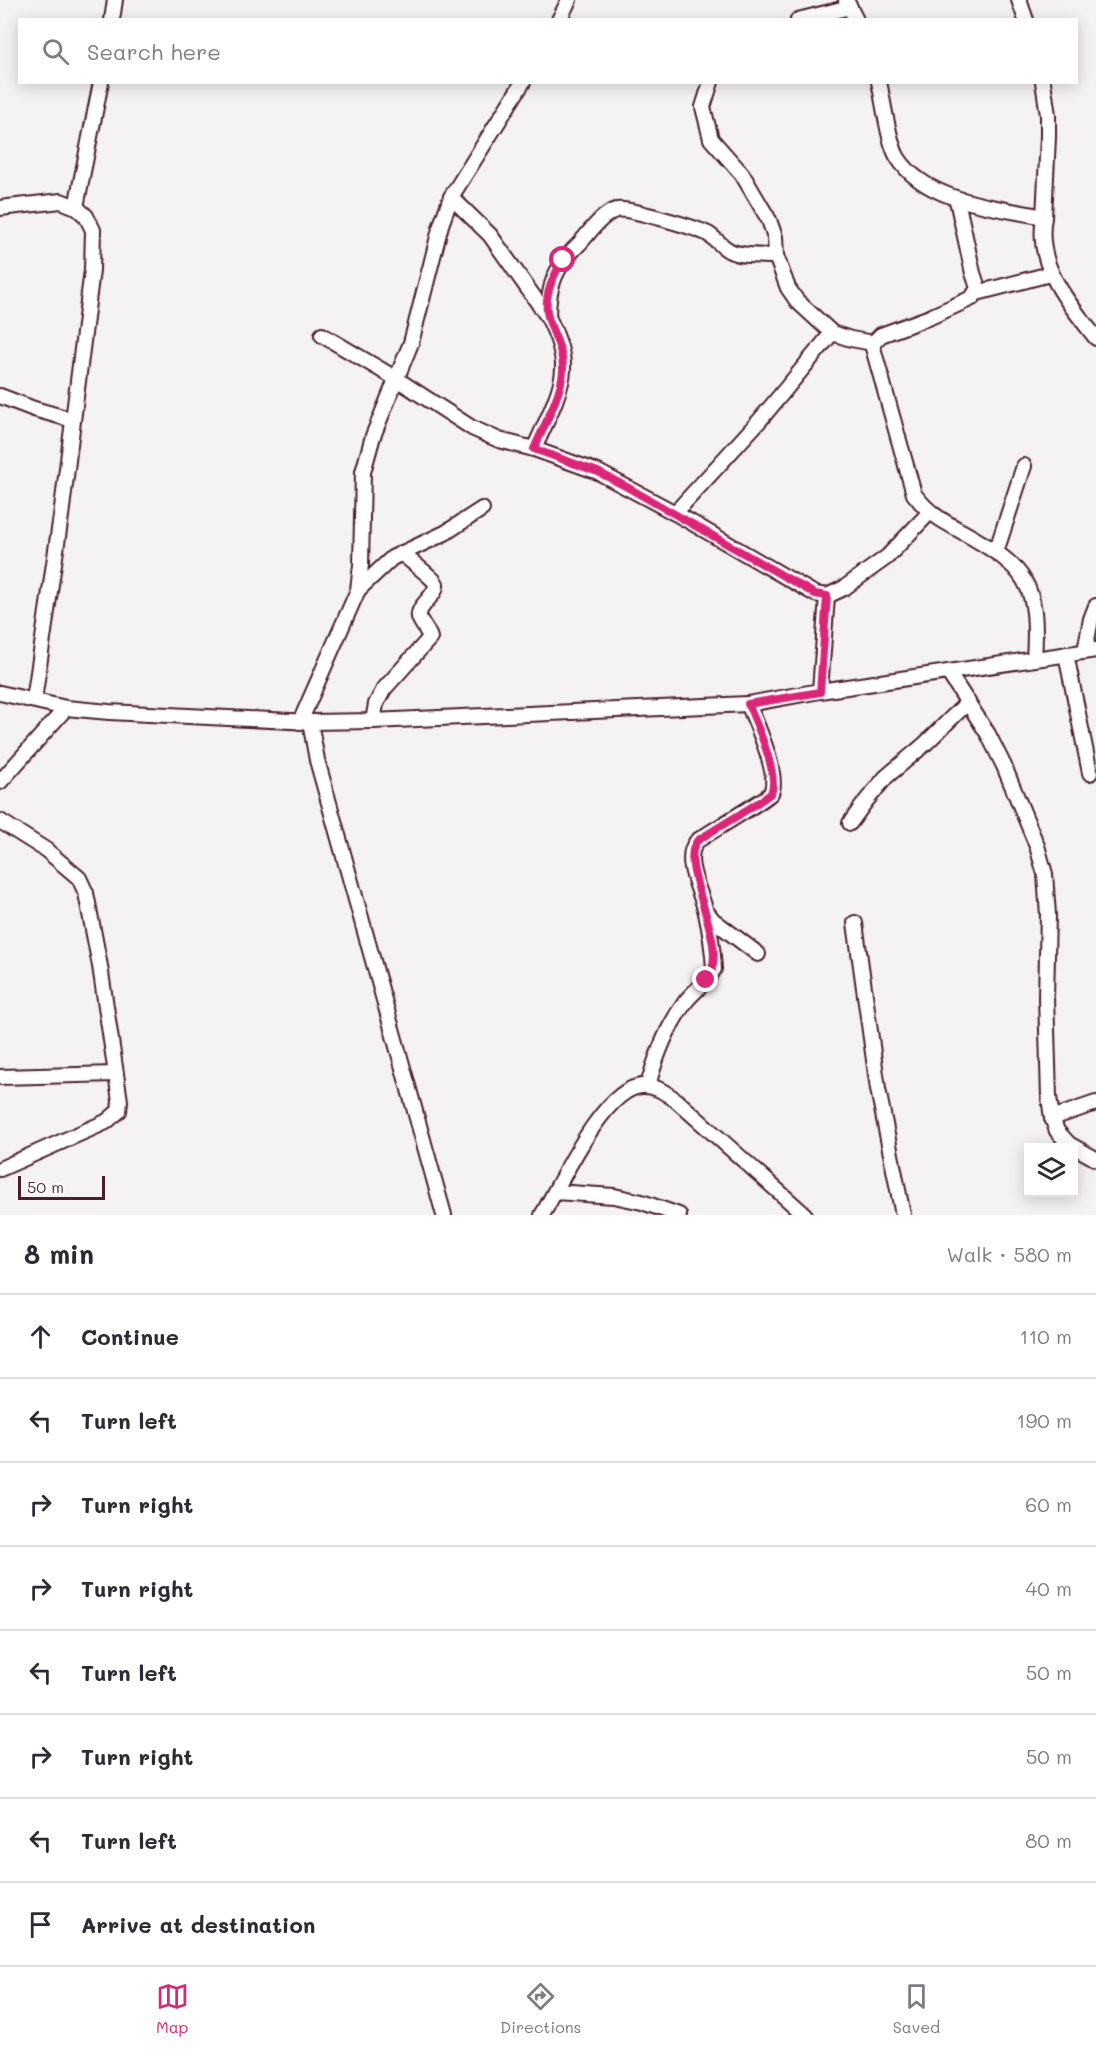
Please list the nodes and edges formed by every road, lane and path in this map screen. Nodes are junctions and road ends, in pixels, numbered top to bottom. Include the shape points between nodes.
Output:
1 (115, 0) edge
2 (569, 0) edge
3 (1019, 0) edge
4 (851, 9) edge
5 (112, 18) edge
6 (560, 18) edge
7 (808, 18) edge
8 (1025, 18) edge
9 (101, 84) edge
10 (522, 84) edge
11 (879, 84) edge
12 (1043, 84) edge
13 (713, 85) edge
14 (451, 197) junction
15 (957, 200) junction
16 (76, 207) junction
17 (0, 208) edge
18 (1044, 217) junction
19 (776, 256) junction
20 (1050, 274) junction
21 (977, 293) junction
22 (548, 316) junction
23 (832, 333) junction
24 (322, 335) dead end
25 (1096, 338) edge
26 (873, 343) junction
27 (395, 378) junction
28 (0, 396) edge
29 (73, 420) junction
30 (534, 449) junction
31 (1024, 466) dead end
32 (482, 509) dead end
33 (675, 513) junction
34 (929, 513) junction
35 (996, 552) junction
36 (401, 553) junction
37 (358, 590) junction
38 (827, 596) junction
39 (1096, 606) edge
40 (1091, 651) edge
41 (1066, 654) junction
42 (1034, 659) junction
43 (948, 672) junction
44 (820, 692) junction
45 (0, 693) edge
46 (34, 700) junction
47 (968, 702) junction
48 (748, 704) junction
49 (66, 708) junction
50 (373, 721) junction
51 (305, 722) junction
52 (1090, 773) dead end
53 (0, 782) edge
54 (0, 821) edge
55 (850, 823) dead end
56 (706, 911) junction
57 (855, 922) dead end
58 (758, 954) dead end
59 (116, 1074) junction
60 (0, 1077) edge
61 (648, 1086) junction
62 (1096, 1103) edge
63 (1052, 1118) junction
64 (1096, 1159) edge
65 (0, 1169) edge
66 (555, 1192) junction
67 (444, 1215) edge
68 (542, 1215) edge
69 (679, 1215) edge
70 (805, 1215) edge
71 (903, 1215) edge

1 - 5 street
2 - 6 street
3 - 8 street
4 - 7 street
9 - 16 street
10 - 14 street
11 - 15 street via 898,158 922,181
12 - 18 street via 1048,115
13 - 19 street via 703,107 711,139 750,185 769,220
14 - 22 street via 490,234
14 - 27 street via 411,343
15 - 18 street
15 - 21 street
16 - 17 street via 61,201
16 - 29 street via 93,230 92,270
18 - 20 street via 1042,230
19 - 22 street via 739,253 692,228 629,209 614,211 598,223 556,271 548,298
19 - 23 street via 797,301
20 - 21 street
20 - 25 street
21 - 26 street via 930,317 881,335
22 - 30 street via 560,347 563,371
23 - 26 street
23 - 33 street
24 - 27 street
26 - 34 street via 909,481
27 - 30 street via 472,428
27 - 37 street via 363,472
28 - 29 street
29 - 46 street
30 - 33 street via 598,472
31 - 35 street
32 - 36 street via 445,533
33 - 38 street via 815,594
34 - 35 street
34 - 38 street via 887,557
35 - 42 street via 1025,579 1031,593 1036,627
36 - 37 street
36 - 50 street via 434,578 435,590 419,612 430,638 384,689
37 - 51 street
38 - 44 street
39 - 40 street via 1091,619
40 - 41 street
41 - 42 street
41 - 52 street
42 - 43 street
43 - 44 street
43 - 47 street
44 - 48 street
45 - 46 street
46 - 49 street
47 - 55 street via 886,777
47 - 63 street via 1004,766 1045,873
48 - 50 street
48 - 56 street via 770,768 771,792 693,846 692,868
49 - 51 street
49 - 53 street
50 - 51 street
51 - 67 street
54 - 59 street via 60,861 78,878 86,893
56 - 58 street
56 - 61 street via 714,969 678,1012 656,1056
57 - 71 street via 878,1089
59 - 60 street
59 - 65 street via 120,1101 114,1118
61 - 66 street via 626,1092 605,1111 577,1150
61 - 70 street via 676,1100
62 - 63 street
63 - 64 street via 1069,1144
66 - 68 street
66 - 69 street via 614,1196

